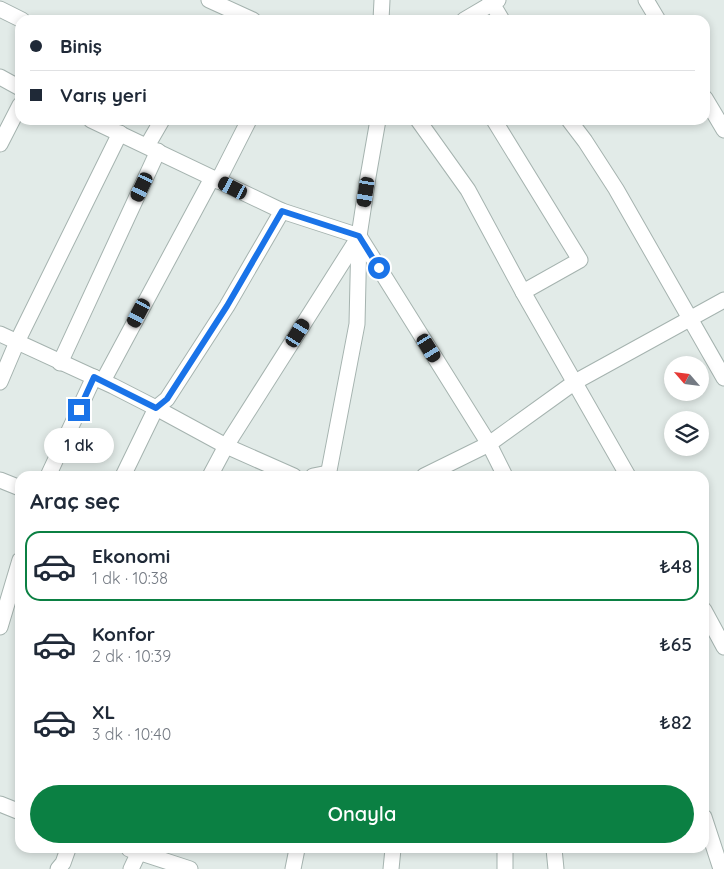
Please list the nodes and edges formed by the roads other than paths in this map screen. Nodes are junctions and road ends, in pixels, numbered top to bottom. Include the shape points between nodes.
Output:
1 (382, 0) edge
2 (646, 0) edge
3 (493, 1) edge
4 (218, 7) edge
5 (0, 9) edge
6 (240, 15) edge
7 (381, 15) edge
8 (472, 15) edge
9 (500, 15) edge
10 (655, 15) edge
11 (15, 16) edge
12 (0, 77) edge
13 (15, 85) edge
14 (710, 106) edge
15 (15, 115) edge
16 (104, 125) edge
17 (160, 125) edge
18 (246, 125) edge
19 (377, 125) edge
20 (426, 125) edge
21 (497, 125) edge
22 (576, 125) edge
23 (724, 130) edge
24 (120, 132) junction
25 (0, 144) edge
26 (153, 149) junction
27 (215, 179) junction
28 (282, 211) junction
29 (359, 236) junction
30 (523, 292) junction
31 (724, 300) edge
32 (691, 318) junction
33 (0, 334) edge
34 (17, 342) junction
35 (60, 363) junction
36 (724, 378) edge
37 (98, 379) junction
38 (0, 382) edge
39 (575, 382) junction
40 (156, 408) junction
41 (489, 444) junction
42 (226, 446) junction
43 (51, 471) edge
44 (126, 471) edge
45 (213, 471) edge
46 (283, 471) edge
47 (329, 471) edge
48 (434, 471) edge
49 (502, 471) edge
50 (625, 471) edge
51 (0, 480) edge
52 (15, 486) edge
53 (15, 576) edge
54 (709, 619) edge
55 (0, 626) edge
56 (724, 647) edge
57 (2, 809) edge
58 (15, 811) edge
59 (709, 832) edge
60 (66, 853) edge
61 (136, 853) edge
62 (145, 853) edge
63 (296, 853) edge
64 (392, 853) edge
65 (505, 853) edge
66 (554, 853) edge
67 (58, 869) edge
68 (131, 869) edge
69 (190, 869) edge
70 (293, 869) edge
71 (390, 869) edge
72 (505, 869) edge
73 (556, 869) edge
74 (721, 869) edge

1 - 7 street
2 - 10 street
3 - 8 street
3 - 9 street
4 - 6 street
5 - 11 street
12 - 13 street
14 - 23 street
15 - 25 street
16 - 24 street
17 - 26 street
18 - 27 street
19 - 29 street
20 - 30 street via 468,190
21 - 30 street via 580,260
22 - 32 street
24 - 26 street
24 - 34 street
26 - 27 street
26 - 35 street
27 - 28 street
27 - 37 street
28 - 29 street
28 - 40 street via 227,306 167,399
29 - 41 street
29 - 42 street
29 - 47 street via 357,324
30 - 39 street
31 - 32 street
32 - 36 street
32 - 39 street
33 - 34 street
34 - 35 street
34 - 38 street
35 - 37 street
37 - 40 street
37 - 43 street
39 - 41 street
39 - 50 street
40 - 42 street
40 - 44 street
41 - 48 street
41 - 49 street
42 - 45 street
42 - 46 street
51 - 52 street
53 - 55 street
54 - 56 street
57 - 58 street
59 - 74 street
60 - 67 street
61 - 68 street
62 - 69 street
63 - 70 street
64 - 71 street
65 - 72 street
66 - 73 street

